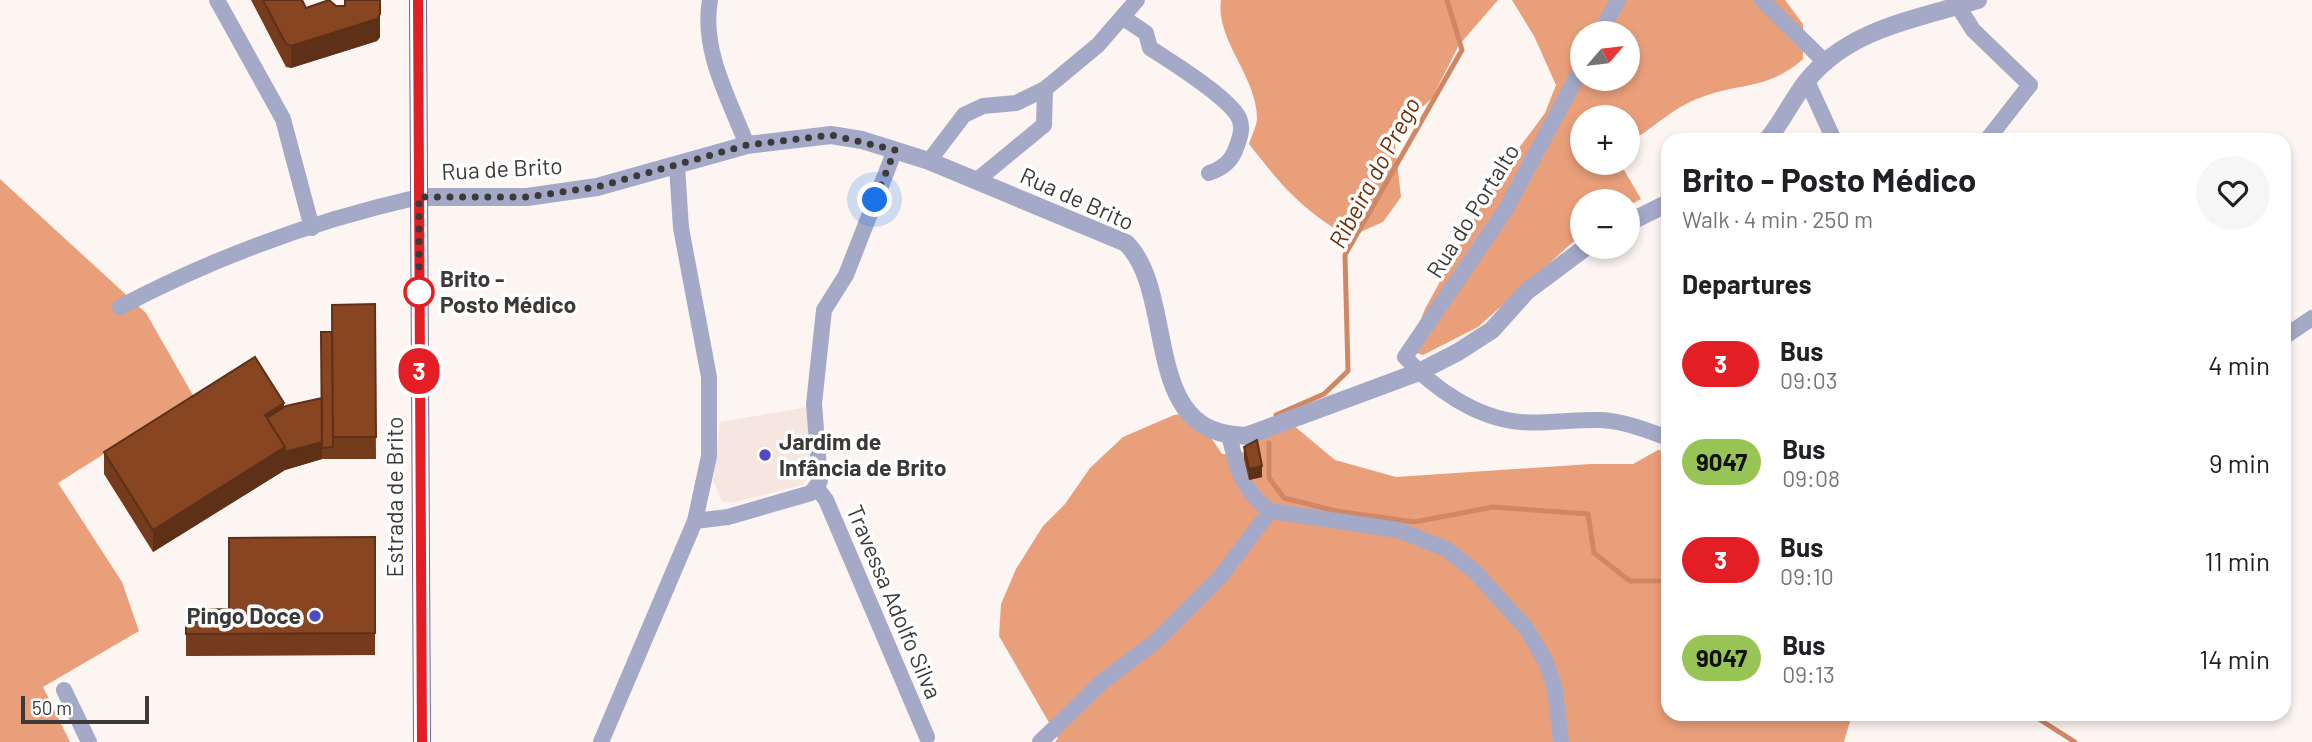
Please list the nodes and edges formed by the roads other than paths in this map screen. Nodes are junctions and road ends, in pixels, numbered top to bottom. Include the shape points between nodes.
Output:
1 (217, 0) edge
2 (418, 0) edge
3 (710, 0) edge
4 (1137, 0) edge
5 (1618, 0) edge
6 (1978, 0) edge
7 (1764, 1) edge
8 (1958, 6) junction
9 (1122, 18) junction
10 (1607, 21) edge
11 (1826, 63) junction
12 (1807, 81) junction
13 (1045, 89) junction
14 (1570, 89) edge
15 (1772, 133) edge
16 (1831, 133) edge
17 (1992, 133) edge
18 (747, 145) junction
19 (895, 150) junction
20 (929, 161) junction
21 (677, 166) junction
22 (1209, 173) dead end
23 (976, 181) junction
24 (419, 197) junction
25 (1661, 206) edge
26 (1640, 217) edge
27 (312, 228) junction
28 (1570, 259) edge
29 (120, 307) dead end
30 (2312, 318) edge
31 (2291, 332) edge
32 (1419, 372) junction
33 (1229, 434) junction
34 (1661, 435) edge
35 (817, 488) junction
36 (1270, 511) junction
37 (695, 521) junction
38 (64, 690) dead end
39 (927, 737) dead end
40 (89, 742) edge
41 (422, 742) edge
42 (601, 742) edge
43 (1040, 742) edge
44 (1561, 742) edge

1 - 27 street via 283,119
2 - 24 main road, Estrada de Brito
3 - 18 street via 706,19 711,51
4 - 9 street
5 - 10 street
6 - 8 street
7 - 11 street
8 - 11 street via 1885,26
8 - 17 street via 1973,30 2030,85
9 - 13 street via 1098,45
9 - 22 street via 1146,33 1150,48 1195,77 1238,116 1241,133 1234,156
11 - 12 street
12 - 15 street
12 - 16 street
13 - 20 street via 1016,103 983,106 964,115
13 - 23 street via 1044,125
14 - 32 street, Rua do Portalto via 1506,209 1405,357
18 - 19 street, Rua de Brito via 831,135
18 - 21 street, Rua de Brito
19 - 20 street, Rua de Brito
19 - 35 street via 846,275 824,310 814,404
20 - 23 street, Rua de Brito
21 - 24 street, Rua de Brito via 597,187 527,197
21 - 37 street via 681,228 709,377 709,456
23 - 33 street, Rua de Brito via 1126,243 1138,255 1149,276 1174,389 1195,419
24 - 27 street
24 - 41 main road, Estrada de Brito
25 - 26 street
27 - 29 street via 201,268
28 - 32 street via 1527,291 1492,330
30 - 31 street
32 - 33 street via 1246,436
32 - 34 street via 1439,390 1518,422 1602,420
33 - 36 street via 1239,476 1252,499
35 - 37 street via 728,517
35 - 39 street, Travessa Adolfo Silva
36 - 43 street via 1220,577 1156,642 1103,681
36 - 44 street via 1398,530 1446,549 1465,564 1526,628 1546,662 1555,690
37 - 42 street
38 - 40 street

